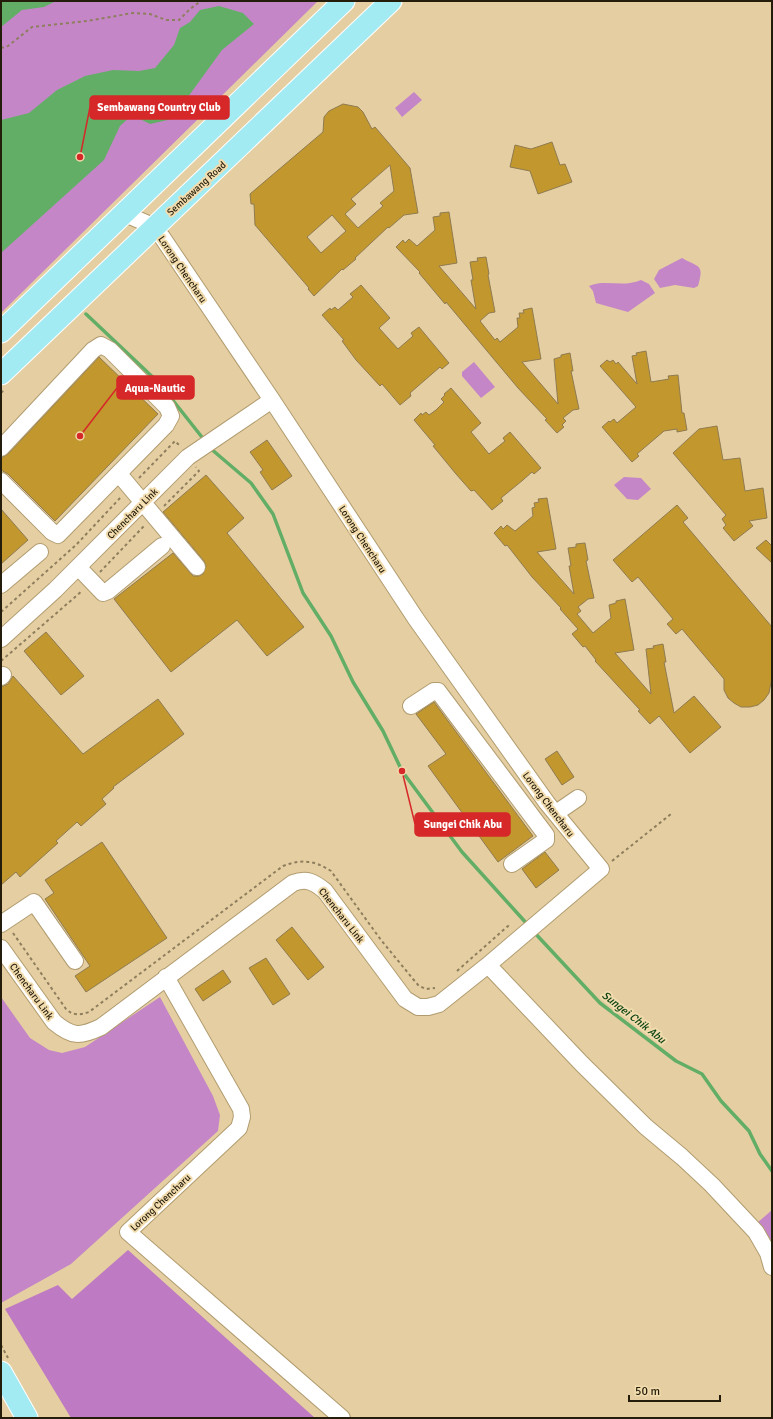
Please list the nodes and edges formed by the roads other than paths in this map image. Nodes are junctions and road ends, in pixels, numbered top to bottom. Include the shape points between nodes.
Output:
1 (344, 1) edge
2 (391, 1) edge
3 (124, 214) junction
4 (153, 226) junction
5 (1, 332) edge
6 (1, 374) edge
7 (272, 400) junction
8 (1, 448) edge
9 (119, 474) junction
10 (1, 481) edge
11 (142, 502) junction
12 (162, 546) dead end
13 (40, 552) dead end
14 (78, 567) junction
15 (197, 567) dead end
16 (1, 585) edge
17 (1, 639) edge
18 (412, 706) dead end
19 (578, 798) dead end
20 (552, 808) junction
21 (531, 815) junction
22 (512, 864) dead end
23 (601, 869) joint
24 (5, 926) edge
25 (1, 948) edge
26 (75, 961) dead end
27 (488, 965) junction
28 (166, 977) junction
29 (772, 1267) edge
30 (1, 1372) edge
31 (28, 1418) edge
32 (342, 1418) edge

1 - 3 main road
2 - 4 main road, Sembawang Road via 229,158
3 - 4 street, Lorong Chencharu
3 - 5 main road
4 - 6 main road, Sembawang Road
4 - 7 street, Lorong Chencharu
7 - 11 street, Chencharu Link via 189,450
7 - 20 street, Lorong Chencharu via 416,619
8 - 9 street via 97,346 105,346 167,407 170,416 166,425
9 - 10 street via 58,535
9 - 11 street
11 - 14 street, Chencharu Link
11 - 15 street
12 - 14 street via 108,592 102,593
13 - 16 street
14 - 17 street, Chencharu Link
18 - 21 street via 438,691
19 - 20 street
20 - 21 street
20 - 23 street, Lorong Chencharu
21 - 22 street via 547,837 546,840
23 - 27 street, Chencharu Link via 546,916 518,933
24 - 26 street via 34,902
25 - 28 street, Chencharu Link via 54,1022 64,1031 75,1034 86,1034 101,1027
27 - 28 street, Chencharu Link via 439,1004 418,1007 411,1004 404,999 325,891 309,880 300,880
27 - 29 street via 646,1127 712,1185 756,1232 768,1253
28 - 32 street, Lorong Chencharu via 241,1110 242,1118 239,1128 128,1232
30 - 31 main road

